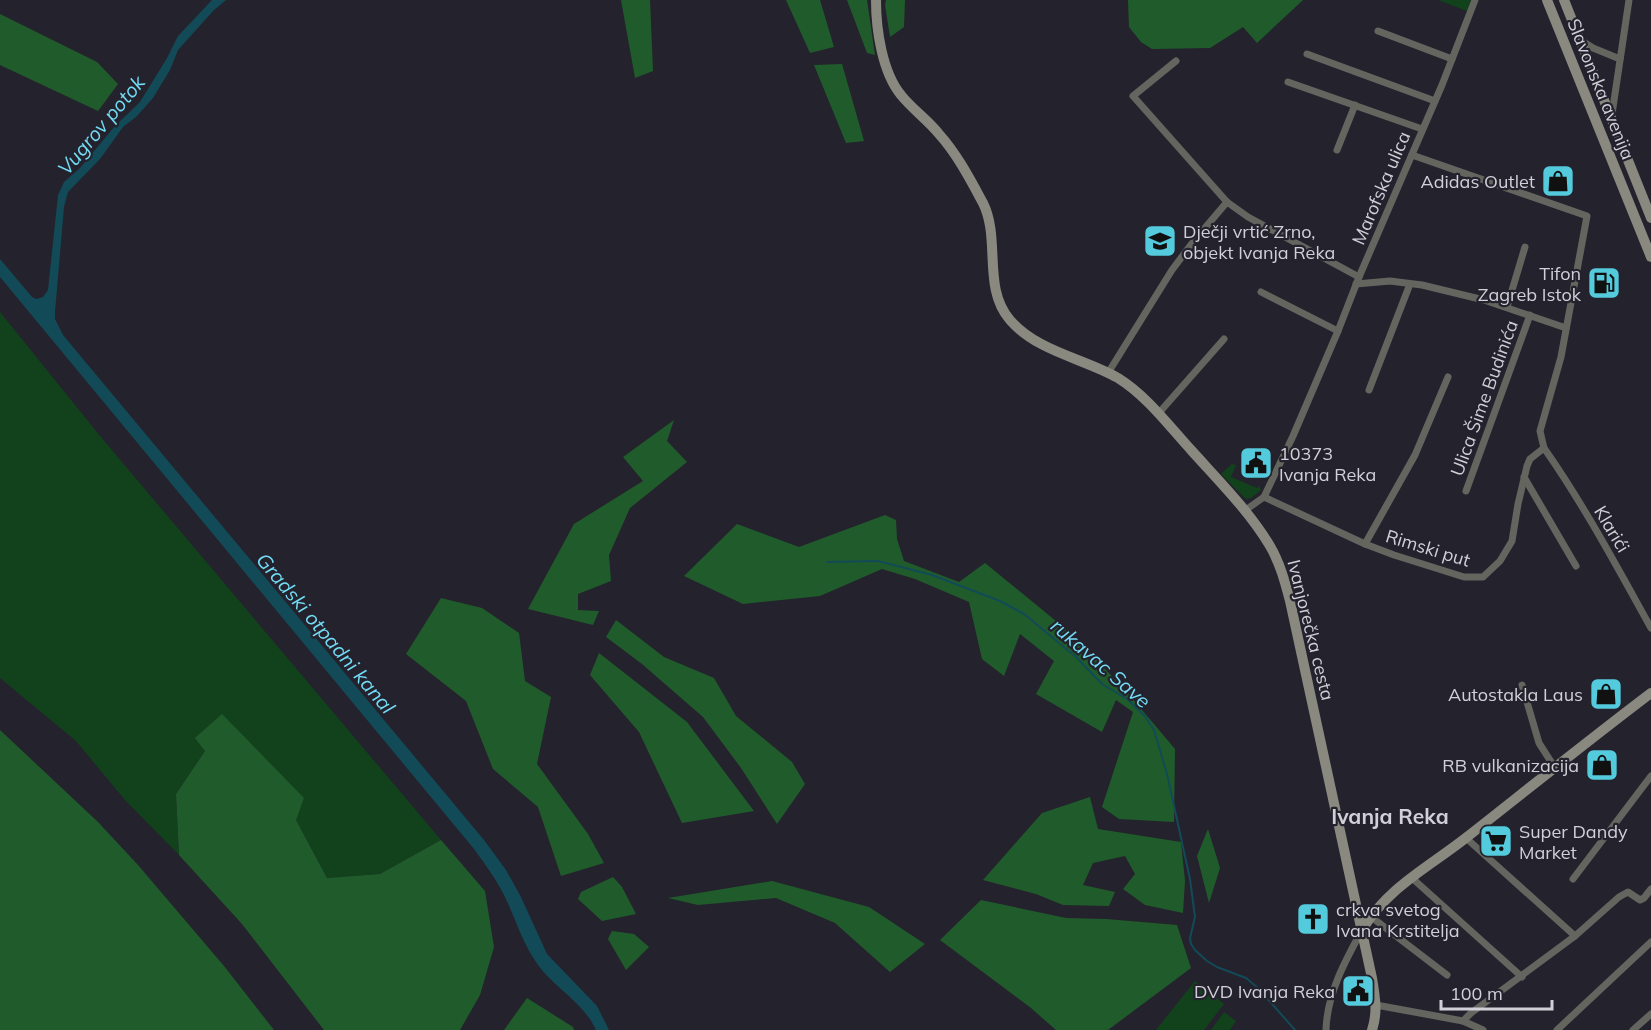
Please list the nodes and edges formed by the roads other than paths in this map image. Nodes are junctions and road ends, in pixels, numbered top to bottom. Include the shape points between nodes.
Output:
1 (876, 0) edge
2 (1475, 0) edge
3 (1547, 0) edge
4 (1564, 0) edge
5 (1629, 0) edge
6 (1378, 31) dead end
7 (1580, 40) junction
8 (1307, 54) dead end
9 (1452, 59) junction
10 (1620, 59) junction
11 (1176, 61) dead end
12 (1288, 82) dead end
13 (1435, 101) junction
14 (1355, 105) junction
15 (1611, 120) junction
16 (1422, 129) junction
17 (1337, 150) dead end
18 (1412, 155) junction
19 (1227, 202) junction
20 (1651, 218) edge
21 (1525, 247) dead end
22 (1651, 256) edge
23 (1358, 281) junction
24 (1410, 284) junction
25 (1261, 292) dead end
26 (1507, 307) junction
27 (1530, 315) junction
28 (1566, 328) junction
29 (1338, 331) junction
30 (1224, 339) dead end
31 (1108, 373) junction
32 (1448, 377) dead end
33 (1369, 390) dead end
34 (1158, 414) junction
35 (1544, 448) junction
36 (1524, 477) junction
37 (1466, 491) dead end
38 (1264, 497) junction
39 (1244, 512) junction
40 (1365, 544) junction
41 (1576, 566) dead end
42 (1651, 627) edge
43 (1522, 685) dead end
44 (1651, 693) edge
45 (1555, 768) junction
46 (1651, 776) edge
47 (1466, 838) junction
48 (1412, 878) junction
49 (1573, 879) dead end
50 (1651, 889) edge
51 (1370, 916) junction
52 (1362, 930) junction
53 (1575, 936) junction
54 (1651, 942) edge
55 (1447, 975) dead end
56 (1522, 977) junction
57 (1376, 1005) junction
58 (1651, 1014) edge
59 (1463, 1021) junction
60 (1326, 1030) edge
61 (1372, 1030) edge
62 (1483, 1030) edge
63 (1557, 1030) edge
64 (1633, 1030) edge

1 - 31 main road, Ivanjorečka cesta via 876,23 890,78 901,96 945,141 986,209 1000,306 1031,338
2 - 9 street, Marofska ulica
3 - 22 main road, Slavonska avenija
4 - 7 main road, Slavonska avenija
5 - 10 street
6 - 9 street
7 - 10 street
7 - 15 main road, Slavonska avenija
8 - 13 street
9 - 13 street, Marofska ulica
10 - 15 street
11 - 19 street via 1133,96
12 - 14 street
13 - 16 street, Marofska ulica
14 - 16 street
14 - 17 street
15 - 20 main road, Slavonska avenija
16 - 18 street, Marofska ulica
18 - 23 street, Marofska ulica
18 - 28 street via 1587,216
19 - 23 street
19 - 31 street via 1172,270
21 - 26 street
23 - 24 street
23 - 29 street, Marofska ulica
24 - 26 street
24 - 33 street
25 - 29 street
26 - 27 street
27 - 28 street
27 - 37 street, Ulica Šime Budinića
28 - 35 street via 1540,431
29 - 38 street, Marofska ulica
30 - 34 street
31 - 34 main road, Ivanjorečka cesta via 1134,389
32 - 40 street via 1415,455
34 - 39 main road, Ivanjorečka cesta
35 - 36 street, Rimski put via 1530,459
35 - 42 street, Klarići
36 - 40 street, Rimski put via 1512,541 1500,561 1483,577 1464,577
36 - 41 street
38 - 39 street, Marofska ulica
38 - 40 street, Rimski put
39 - 52 main road, Ivanjorečka cesta via 1275,555 1287,589
43 - 45 street via 1539,743
44 - 45 main road
45 - 47 main road
46 - 49 street
47 - 48 main road
47 - 53 street
48 - 51 main road via 1394,890
48 - 56 street
50 - 53 street via 1640,900 1628,892 1619,897
51 - 52 main road
51 - 55 street
52 - 57 main road, Ivanjorečka cesta
52 - 60 street via 1328,1002
53 - 56 street
54 - 63 street
56 - 59 street
57 - 59 street
57 - 61 main road, Ivanjorečka cesta
58 - 64 street
59 - 62 street

